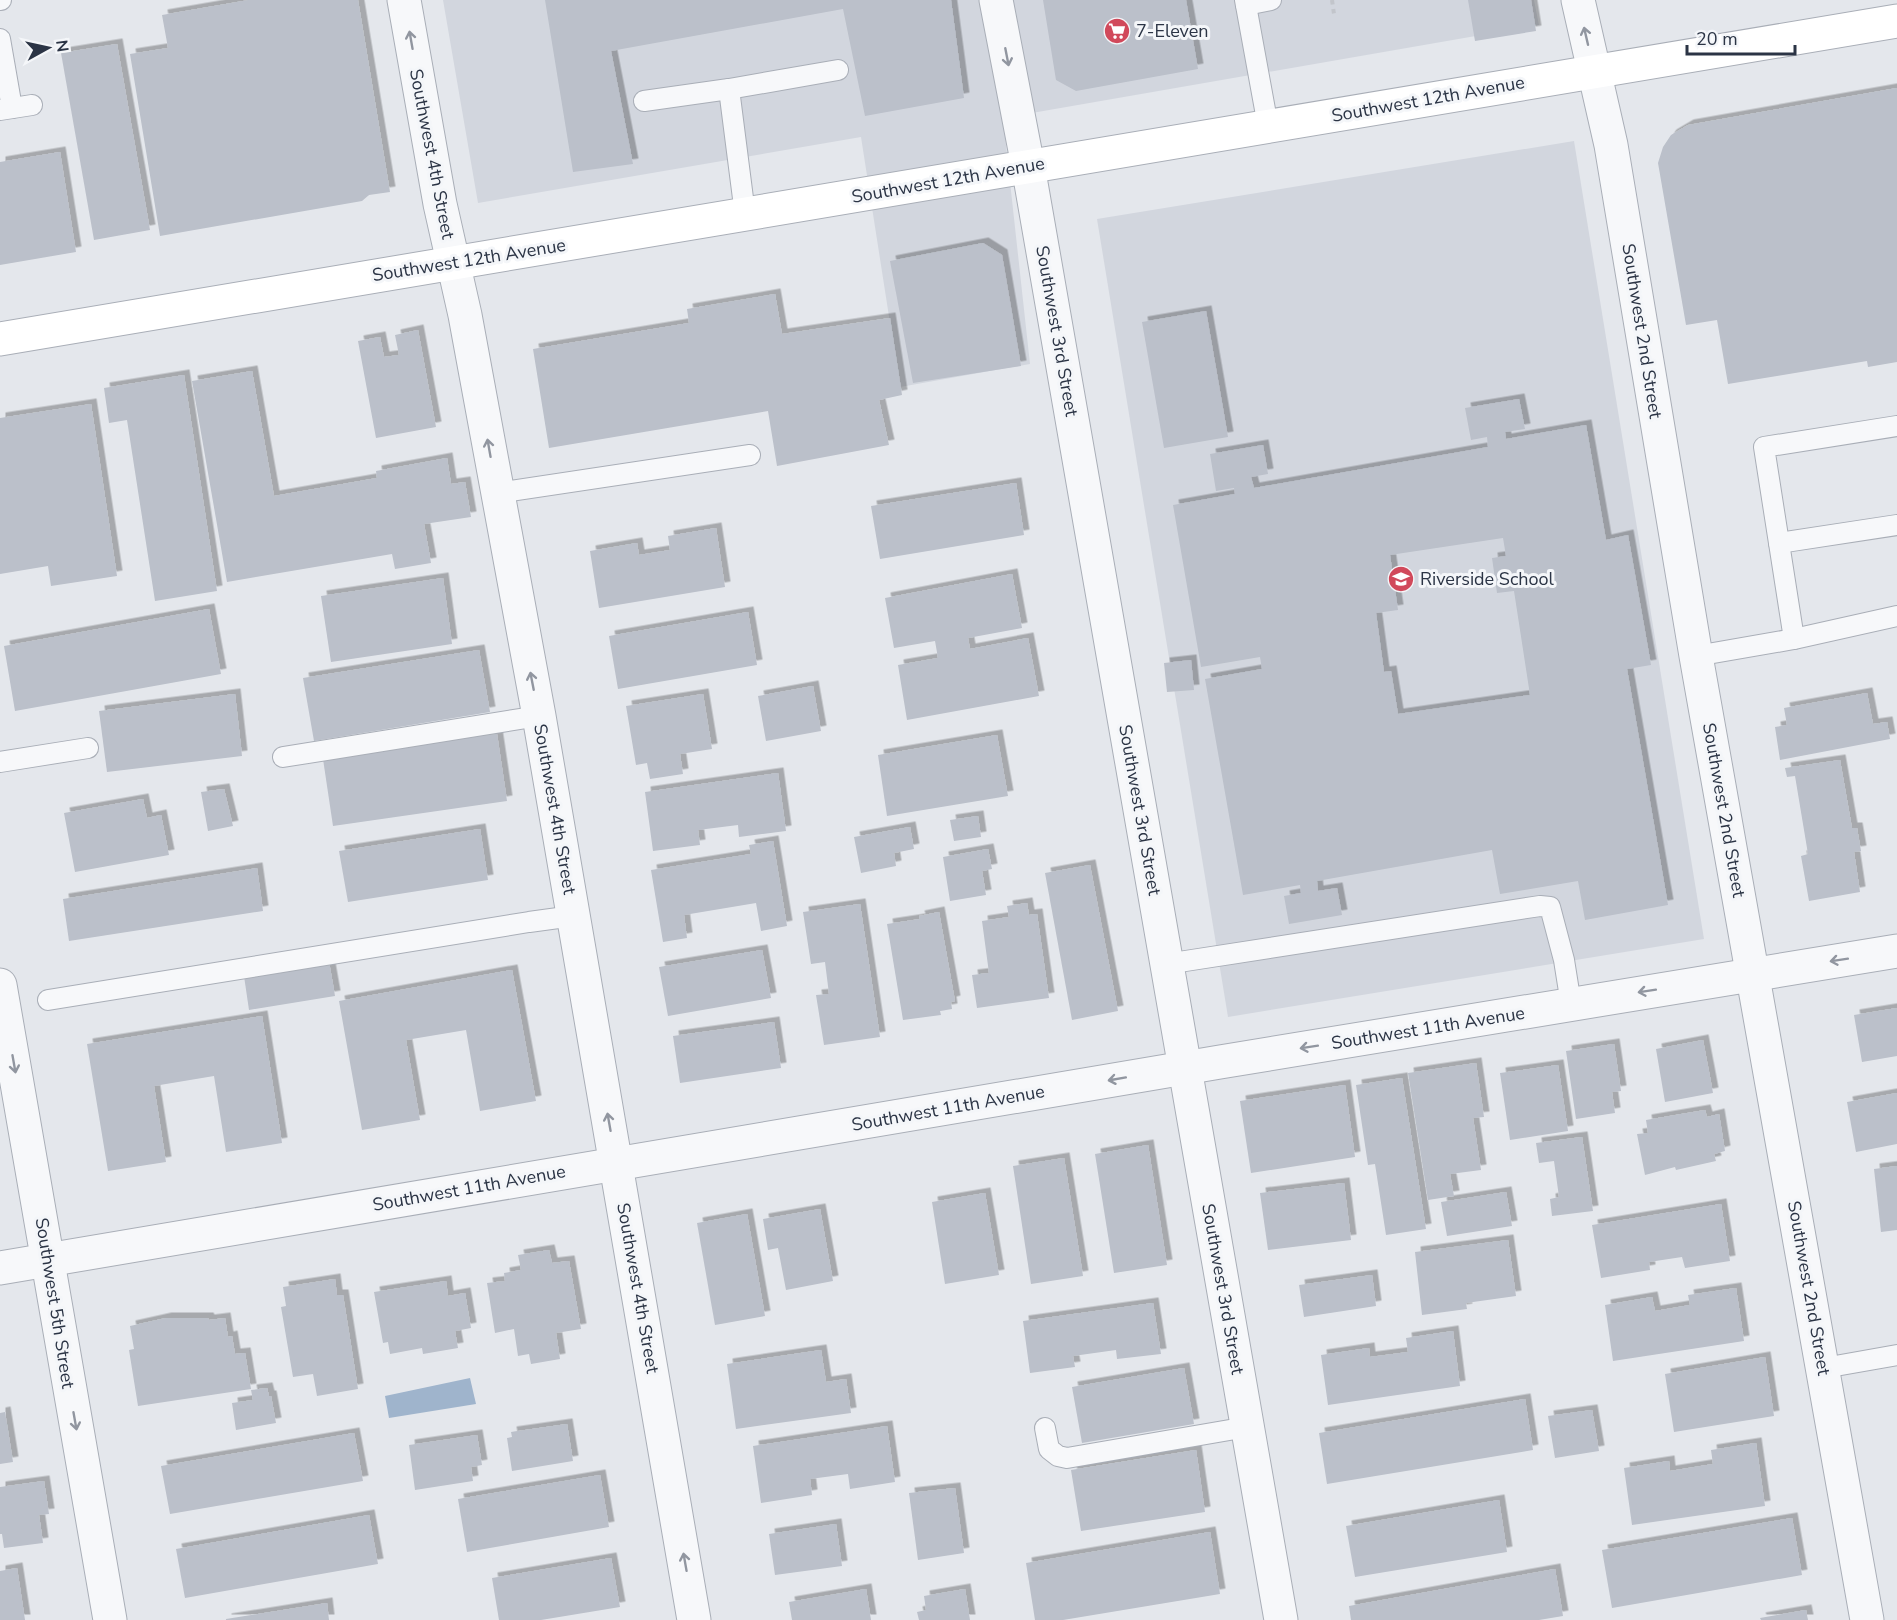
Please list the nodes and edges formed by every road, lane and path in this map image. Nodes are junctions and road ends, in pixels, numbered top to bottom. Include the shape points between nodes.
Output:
1 (404, 0) edge
2 (996, 0) edge
3 (1271, 0) edge
4 (1332, 0) edge
5 (1578, 0) edge
6 (1245, 2) edge
7 (1334, 14) dead end
8 (1897, 21) edge
9 (0, 39) edge
10 (838, 70) dead end
11 (1594, 71) junction
12 (729, 88) junction
13 (644, 101) dead end
14 (32, 105) dead end
15 (6, 109) edge
16 (1268, 126) junction
17 (1028, 166) junction
18 (745, 214) junction
19 (453, 262) junction
20 (0, 339) edge
21 (1897, 426) edge
22 (750, 455) dead end
23 (497, 493) junction
24 (1897, 525) edge
25 (1779, 543) junction
26 (1897, 616) edge
27 (1794, 639) junction
28 (1696, 657) junction
29 (538, 716) junction
30 (88, 747) dead end
31 (283, 757) dead end
32 (0, 762) edge
33 (573, 916) junction
34 (1897, 951) edge
35 (1166, 964) junction
36 (1754, 974) junction
37 (0, 985) edge
38 (48, 1000) dead end
39 (1571, 1004) junction
40 (1186, 1068) junction
41 (616, 1164) junction
42 (47, 1260) junction
43 (0, 1268) edge
44 (1897, 1355) edge
45 (1824, 1368) junction
46 (1247, 1427) junction
47 (1046, 1428) dead end
48 (110, 1620) edge
49 (694, 1620) edge
50 (1281, 1620) edge
51 (1867, 1620) edge

19 -> 1 street, Southwest 4th Street
2 -> 17 street, Southwest 3rd Street
3 - 6 lane
4 - 7 path
11 -> 5 street, Southwest 2nd Street
6 - 16 lane
8 - 11 main road, Southwest 12th Avenue
9 - 15 lane
10 - 12 lane
11 - 16 main road, Southwest 12th Avenue
11 - 28 street, Southwest 2nd Street via 1611,145
12 - 13 lane
12 - 18 lane
14 - 15 lane
16 - 17 main road, Southwest 12th Avenue
17 - 18 main road, Southwest 12th Avenue
17 - 35 street, Southwest 3rd Street
18 - 19 main road, Southwest 12th Avenue
19 - 20 main road, Southwest 12th Avenue
23 -> 19 street, Southwest 4th Street
21 - 25 lane via 1764,447
22 - 23 lane
29 -> 23 street, Southwest 4th Street
24 - 25 lane
25 - 27 lane
26 - 27 lane
27 - 28 lane
28 - 36 street, Southwest 2nd Street
29 - 31 lane
29 - 33 street, Southwest 4th Street
30 - 32 lane
33 - 38 lane
41 -> 33 street, Southwest 4th Street
34 -> 36 street, Southwest 11th Avenue
35 - 39 lane via 1540,906 1550,907
35 - 40 street, Southwest 3rd Street
36 -> 39 street, Southwest 11th Avenue
36 - 45 street, Southwest 2nd Street
37 -> 42 street, Southwest 5th Street
39 -> 40 street, Southwest 11th Avenue
40 -> 41 street, Southwest 11th Avenue
40 - 46 street, Southwest 3rd Street
41 - 42 street, Southwest 11th Avenue
49 -> 41 street, Southwest 4th Street
42 - 43 street, Southwest 11th Avenue
42 -> 48 street, Southwest 5th Street
44 - 45 lane
45 - 51 street, Southwest 2nd Street
46 - 47 lane via 1067,1458 1049,1449
46 - 50 street, Southwest 3rd Street

